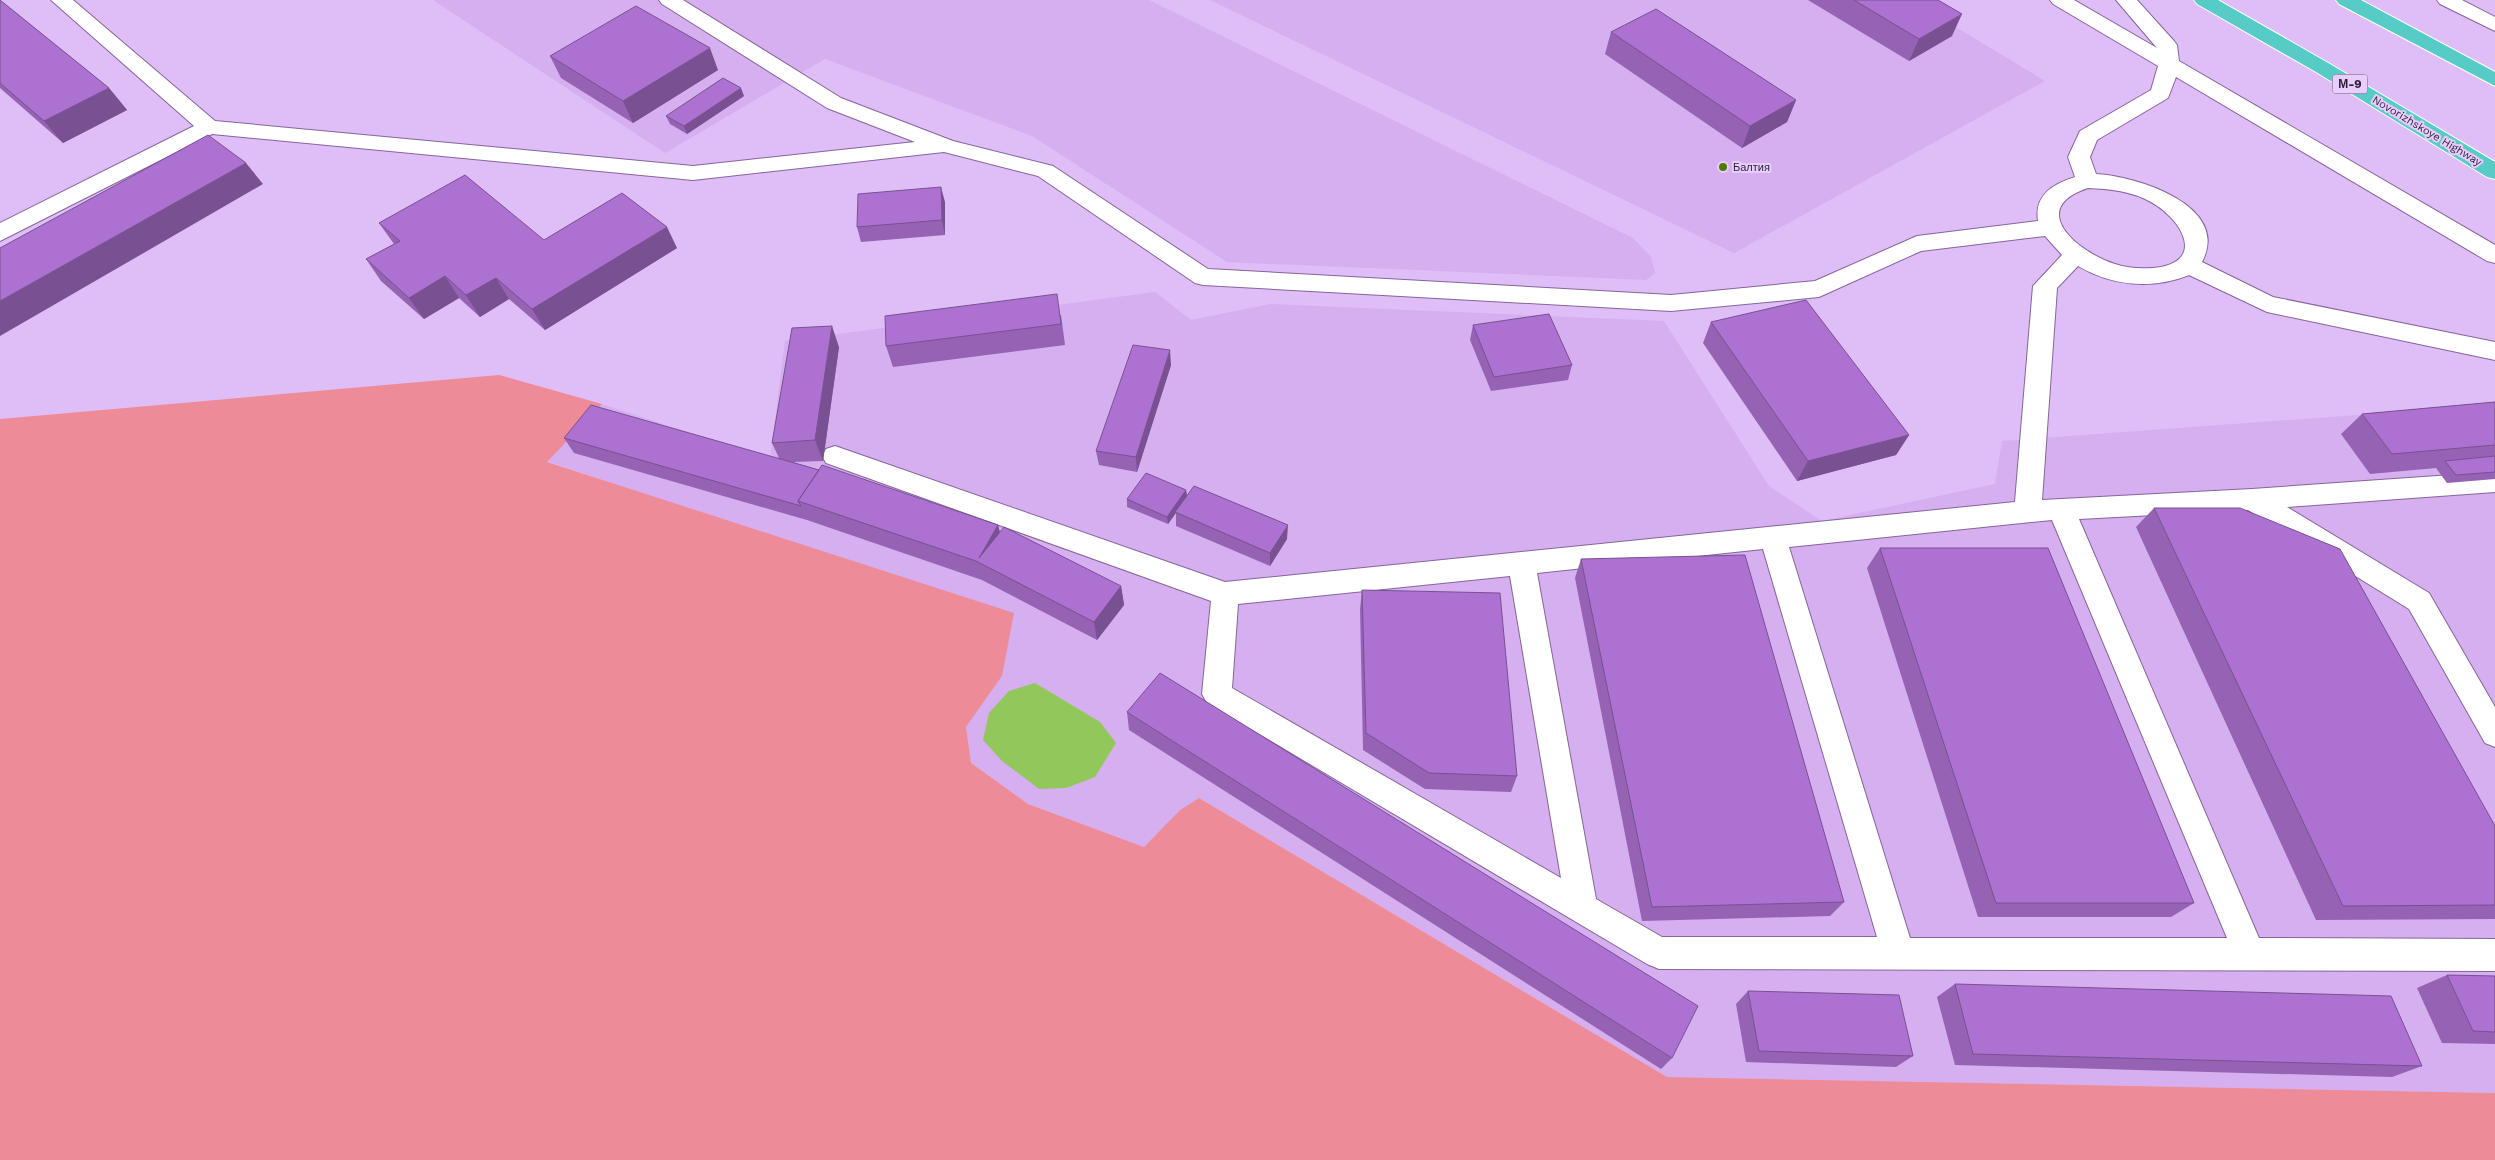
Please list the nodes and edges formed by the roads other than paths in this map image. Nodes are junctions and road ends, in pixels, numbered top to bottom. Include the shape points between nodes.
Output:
1 (61, 0) edge
2 (669, 0) edge
3 (2060, 0) edge
4 (2126, 0) edge
5 (2204, 0) edge
6 (2346, 0) edge
7 (2447, 0) edge
8 (2495, 25) edge
9 (2169, 62) junction
10 (2495, 80) edge
11 (209, 126) junction
12 (946, 146) junction
13 (2495, 172) edge
14 (2087, 181) junction
15 (2051, 228) junction
16 (0, 234) edge
17 (2076, 254) junction
18 (2495, 256) edge
19 (2189, 265) junction
20 (2495, 351) edge
21 (834, 456) dead end
22 (2495, 482) edge
23 (2252, 499) junction
24 (2061, 509) junction
25 (2028, 511) junction
26 (1773, 537) junction
27 (1522, 564) junction
28 (1225, 594) junction
29 (2495, 734) edge
30 (1582, 908) junction
31 (1898, 953) junction
32 (2250, 954) junction
33 (2495, 955) edge

1 - 11 street
2 - 12 street via 834,103
3 - 9 street
4 - 9 street via 2167,45
5 - 13 highway, Novorizhskoye Highway / М-9
6 - 10 highway
7 - 8 street
9 - 14 street via 2161,93 2088,136 2079,157
9 - 18 street
11 - 12 street via 693,173
11 - 16 street
12 - 15 street via 1044,171 1203,277 1671,303 1819,288 1917,244
14 - 15 street via 2070,184 2049,202 2047,214
14 - 19 street via 2128,184 2174,208 2192,228 2198,241 2197,254
15 - 17 street
17 - 19 street via 2094,265 2138,277 2176,273
17 - 25 street via 2045,286
19 - 20 street via 2267,304
21 - 28 street
22 - 23 street
23 - 24 street
23 - 29 street via 2419,601
24 - 25 street
24 - 32 street
25 - 26 street
26 - 27 street
26 - 31 street
27 - 28 street
27 - 30 street
28 - 30 street via 1217,694
30 - 31 street via 1659,953
31 - 32 street
32 - 33 street

